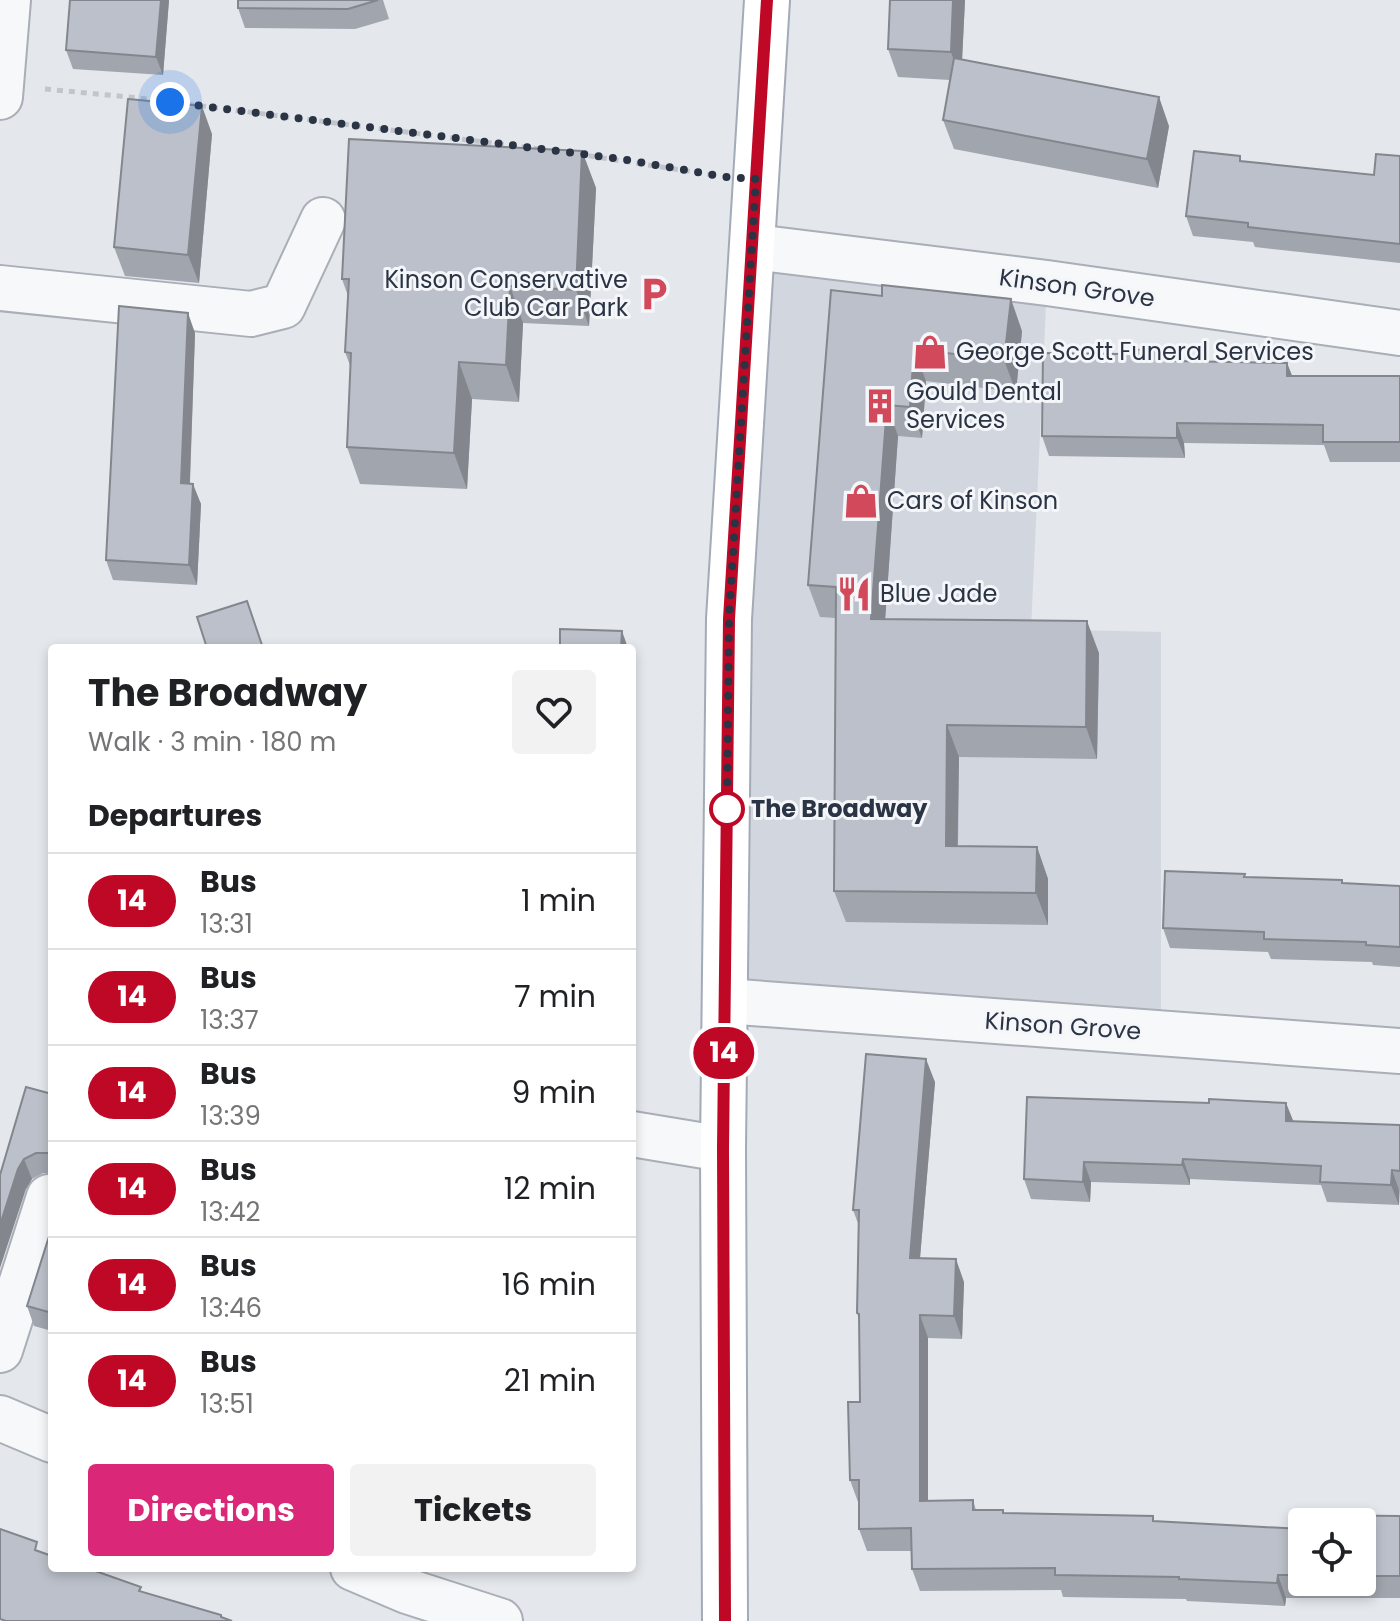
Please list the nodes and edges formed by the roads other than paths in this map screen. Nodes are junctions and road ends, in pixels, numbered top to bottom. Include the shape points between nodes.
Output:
1 (8, 0) edge
2 (767, 0) edge
3 (0, 91) edge
4 (0, 97) edge
5 (323, 220) dead end
6 (754, 247) junction
7 (0, 288) edge
8 (1400, 333) edge
9 (725, 1001) junction
10 (1400, 1051) edge
11 (636, 1135) edge
12 (723, 1149) junction
13 (48, 1200) edge
14 (0, 1350) edge
15 (0, 1418) edge
16 (48, 1438) edge
17 (362, 1572) edge
18 (500, 1621) edge
19 (725, 1621) edge

1 - 3 street
2 - 6 main road
3 - 4 street
5 - 7 street via 283,306 251,314
6 - 8 street, Kinson Grove
6 - 9 main road via 729,619
9 - 10 street, Kinson Grove
9 - 12 main road
11 - 12 street
12 - 19 main road
13 - 14 street
15 - 16 street
17 - 18 street

